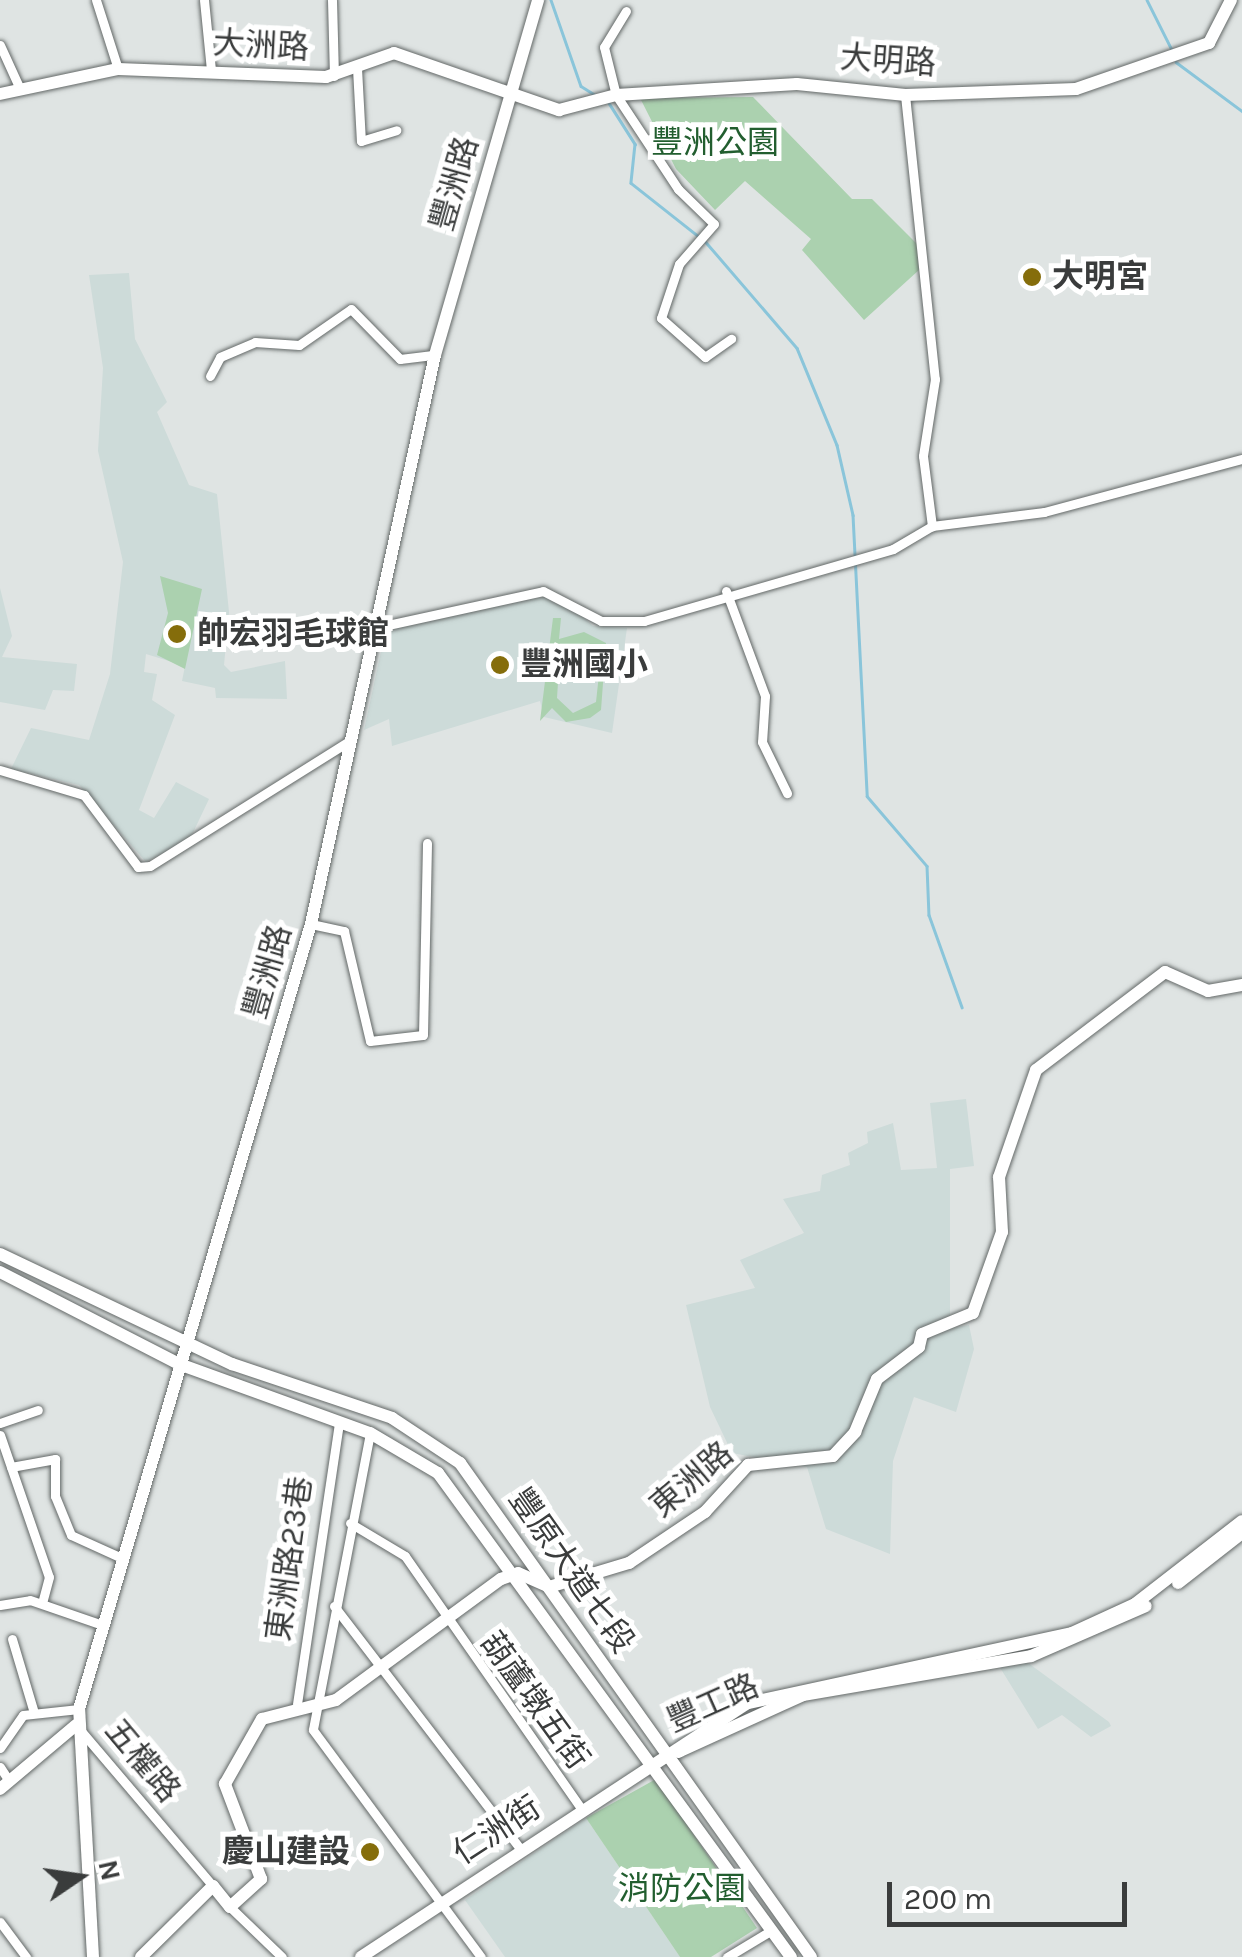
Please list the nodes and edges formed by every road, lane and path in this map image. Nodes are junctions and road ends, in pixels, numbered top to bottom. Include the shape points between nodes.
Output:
1 (96, 0) edge
2 (204, 0) edge
3 (332, 0) edge
4 (538, 0) edge
5 (1230, 0) edge
6 (626, 11) dead end
7 (0, 45) edge
8 (358, 68) junction
9 (118, 69) junction
10 (211, 70) junction
11 (334, 76) junction
12 (20, 89) junction
13 (511, 92) junction
14 (0, 94) edge
15 (905, 94) junction
16 (616, 95) junction
17 (396, 130) dead end
18 (732, 339) dead end
19 (435, 355) junction
20 (210, 376) dead end
21 (1242, 459) edge
22 (932, 526) junction
23 (726, 590) junction
24 (374, 628) junction
25 (349, 741) junction
26 (0, 770) edge
27 (787, 793) dead end
28 (427, 843) dead end
29 (311, 924) junction
30 (1242, 986) edge
31 (0, 1254) edge
32 (0, 1272) edge
33 (184, 1343) junction
34 (178, 1364) junction
35 (38, 1410) dead end
36 (0, 1423) edge
37 (339, 1423) junction
38 (370, 1433) junction
39 (0, 1435) edge
40 (2, 1448) edge
41 (11, 1467) junction
42 (1242, 1521) edge
43 (350, 1523) junction
44 (1242, 1532) edge
45 (122, 1558) junction
46 (518, 1574) junction
47 (549, 1586) junction
48 (42, 1603) junction
49 (0, 1605) edge
50 (334, 1606) junction
51 (446, 1621) junction
52 (102, 1625) junction
53 (12, 1639) dead end
54 (382, 1666) junction
55 (317, 1701) junction
56 (297, 1704) junction
57 (79, 1709) junction
58 (34, 1713) junction
59 (76, 1726) junction
60 (0, 1748) edge
61 (666, 1756) junction
62 (652, 1765) junction
63 (0, 1766) edge
64 (4, 1785) edge
65 (582, 1810) junction
66 (518, 1848) junction
67 (213, 1886) junction
68 (441, 1901) junction
69 (230, 1907) junction
70 (0, 1922) edge
71 (772, 1930) junction
72 (380, 1952) edge
73 (26, 1957) edge
74 (92, 1957) edge
75 (141, 1957) edge
76 (282, 1957) edge
77 (361, 1957) edge
78 (481, 1957) edge
79 (727, 1957) edge
80 (791, 1957) edge
81 (811, 1957) edge

1 - 9 street
2 - 10 street
3 - 11 street
4 - 13 street, 豐洲路
5 - 15 street, 大明路 via 1209,43 1094,84
6 - 16 street via 604,48
7 - 12 street
8 - 11 street, 大洲路
8 - 13 street, 大洲路 via 402,54
8 - 17 street via 362,141
9 - 10 street, 大洲路
9 - 12 street, 大洲路
10 - 11 street, 大洲路
12 - 14 street, 大洲路
13 - 16 street, 大明路 via 559,110
13 - 19 street, 豐洲路
15 - 16 street, 大明路 via 797,84
15 - 22 street via 935,390 923,456
16 - 18 street via 678,190 714,224 679,264 660,318 706,357
19 - 20 street via 400,359 351,310 299,345 255,342 220,357
19 - 24 street, 豐洲路
21 - 22 street via 1044,512
22 - 23 street via 893,549
23 - 24 street via 620,625 543,591
23 - 27 street via 765,696 762,742
24 - 25 street, 豐洲路
25 - 26 street via 150,866 138,867 73,788
25 - 29 street, 豐洲路
28 - 29 street via 423,1036 370,1040 344,931
29 - 33 street, 豐洲路
30 - 47 street, 東洲路 via 1208,991 1165,972 1036,1070 999,1176 1002,1232 973,1313 922,1334 919,1348 877,1379 839,1451 814,1463 748,1465 721,1498 639,1558
31 - 33 street, 豐原大道七段
32 - 34 street, 豐原大道七段
33 - 34 street, 豐洲路
33 - 47 street, 豐原大道七段 via 415,1430 460,1463
34 - 37 street, 豐原大道七段
34 - 45 street, 豐洲路
35 - 36 street
37 - 38 street, 豐原大道七段
37 - 56 street, 東洲路23巷
38 - 43 street
38 - 46 street, 豐原大道七段 via 456,1490
39 - 40 street
40 - 41 street
41 - 45 street via 55,1459 55,1496 70,1535
41 - 48 street via 49,1576
42 - 61 street, 豐工路 via 1135,1604 1072,1633 773,1694
43 - 50 street
43 - 51 street, 葫蘆墩五街 via 405,1556
44 - 61 street, 豐工路 via 1134,1615 1074,1642 804,1694
45 - 52 street, 豐洲路
46 - 47 street
46 - 51 street
46 - 62 street, 豐原大道七段
47 - 61 street, 豐原大道七段
48 - 49 street
48 - 52 street
50 - 54 street
50 - 55 street
51 - 54 street
51 - 65 street, 葫蘆墩五街
52 - 57 street, 豐洲路
53 - 58 street
54 - 55 street via 336,1700
54 - 66 street
55 - 56 street
55 - 68 street via 320,1742
56 - 69 street via 257,1724 228,1774 262,1872
57 - 58 street
57 - 59 street, 豐洲路
58 - 60 street via 16,1722
59 - 64 street, 五權路
59 - 67 street, 五權路
59 - 74 street, 豐洲路
61 - 62 street, 仁洲街
61 - 81 street, 豐原大道七段
62 - 65 street, 仁洲街
62 - 71 street, 豐原大道七段
63 - 64 street
65 - 66 street, 仁洲街
66 - 68 street, 仁洲街
67 - 69 street, 五權路
67 - 75 street
68 - 72 street, 仁洲街
68 - 78 street
69 - 76 street
70 - 73 street
71 - 79 street
71 - 80 street, 豐原大道七段
72 - 77 street, 仁洲街

